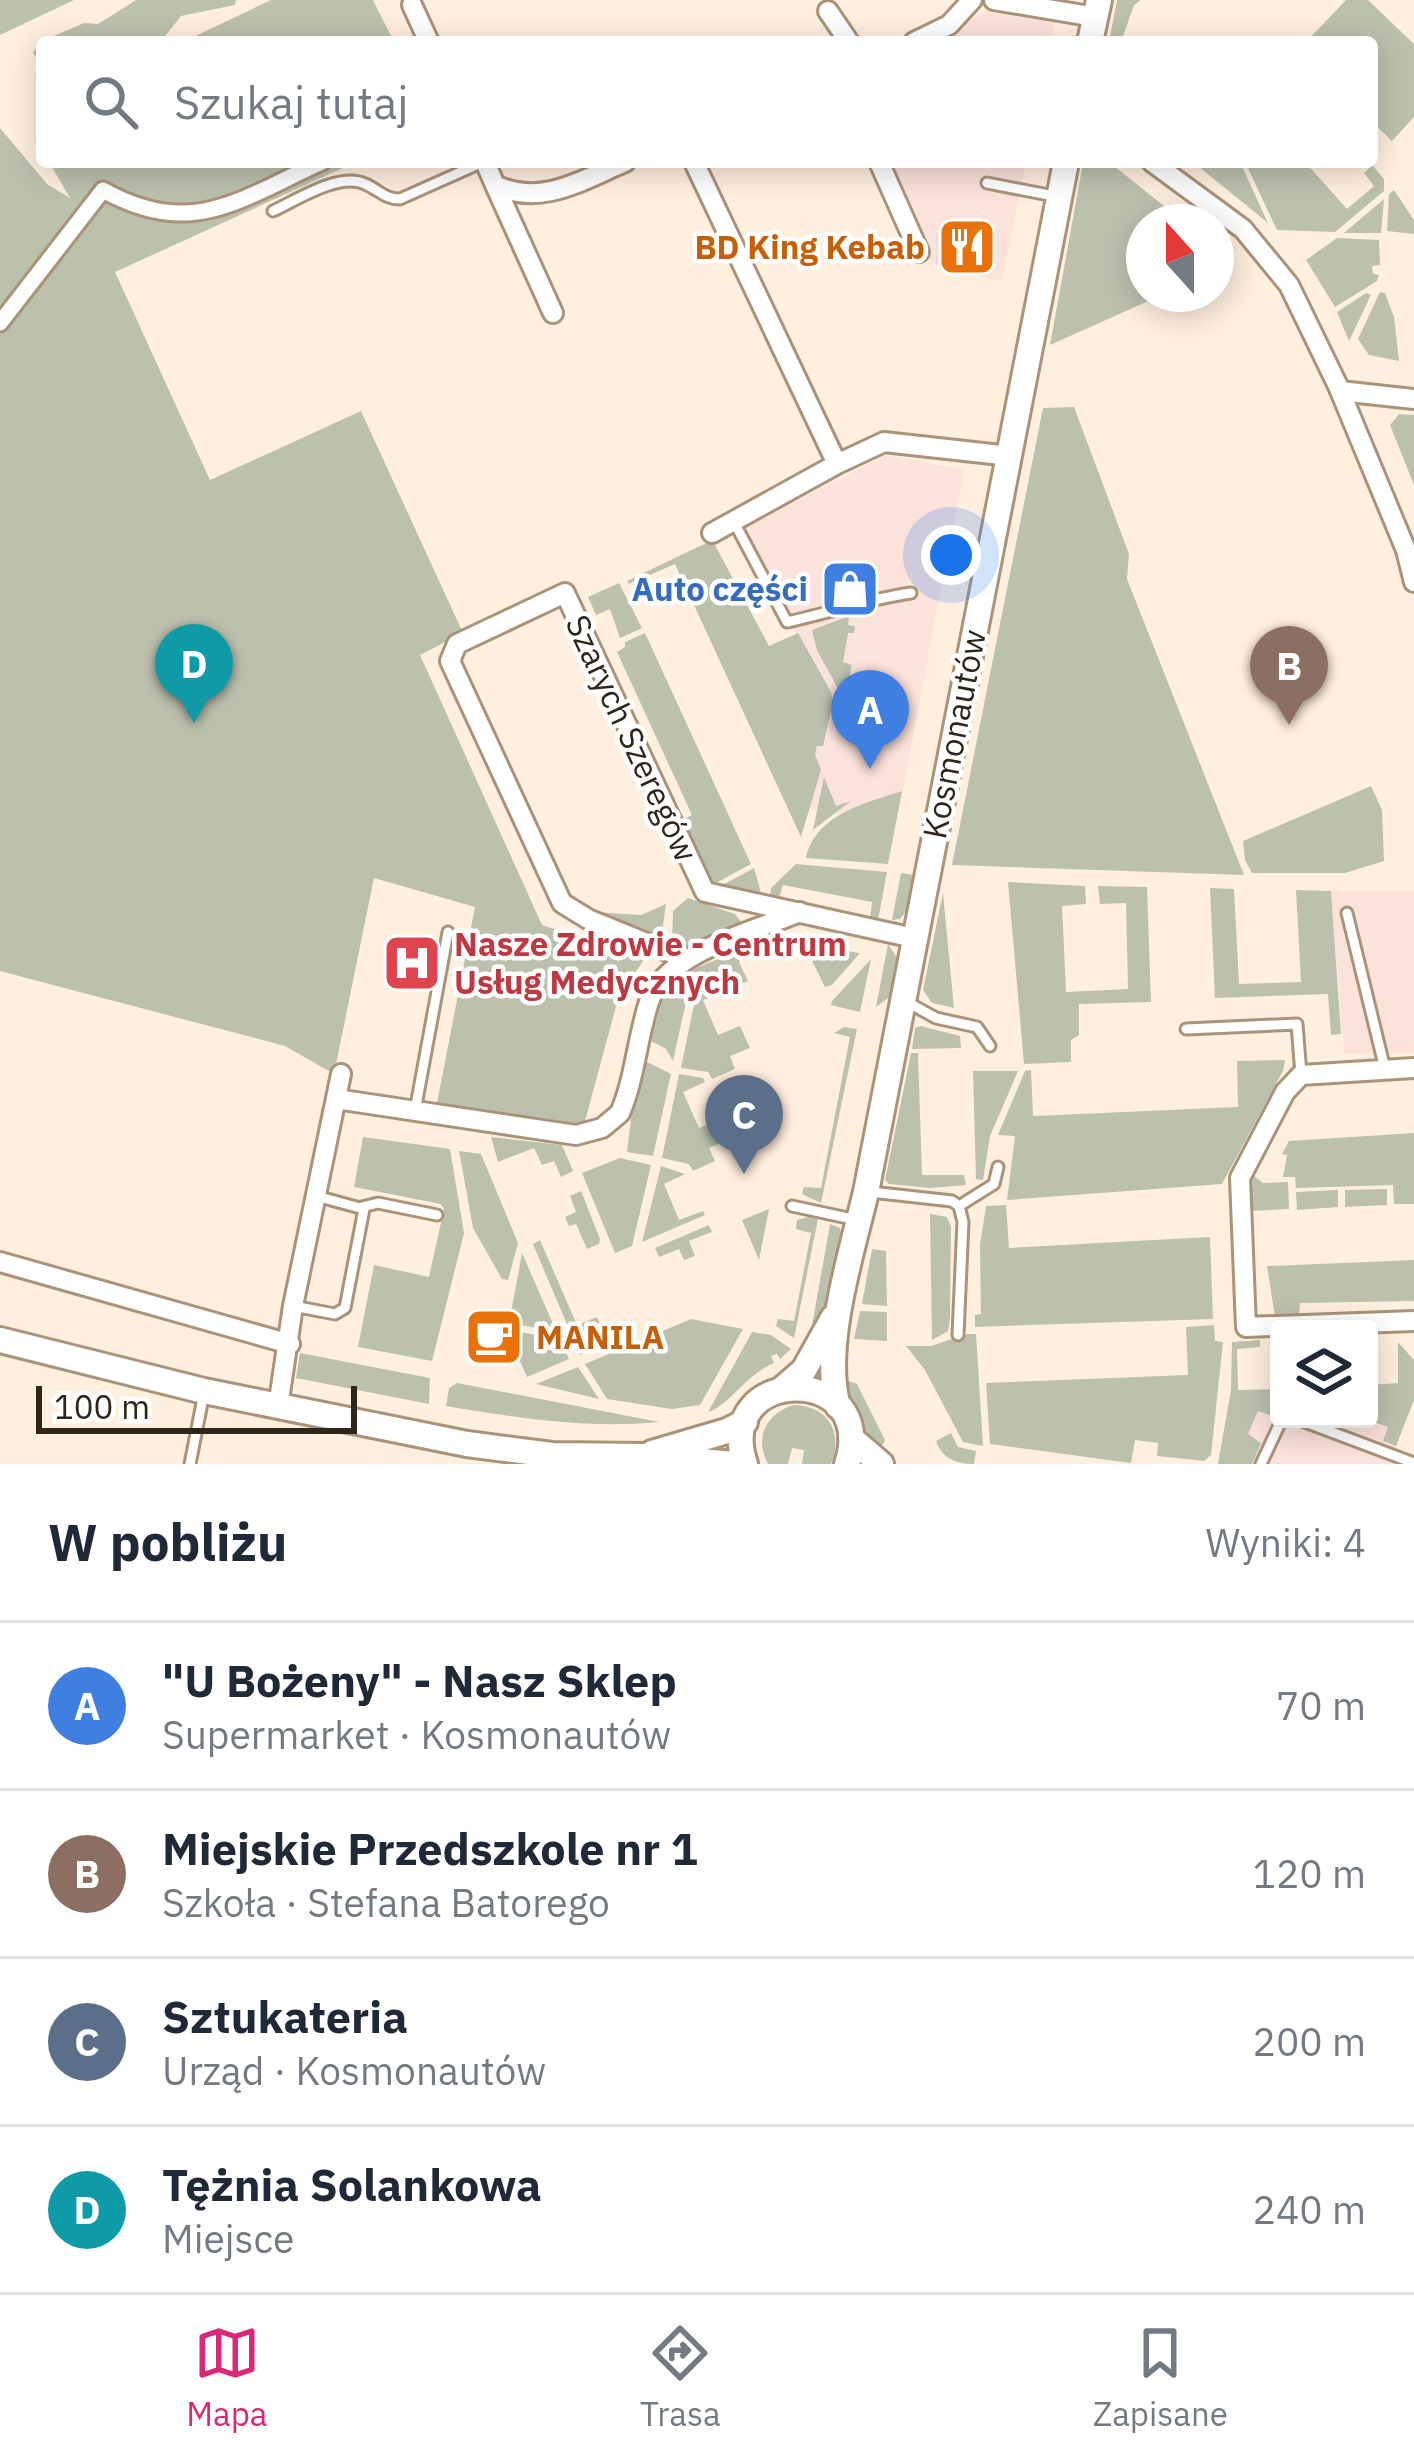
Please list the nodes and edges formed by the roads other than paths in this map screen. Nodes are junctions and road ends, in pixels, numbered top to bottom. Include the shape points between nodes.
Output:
1 (971, 0) edge
2 (994, 0) edge
3 (411, 3) edge
4 (828, 11) dead end
5 (1095, 20) edge
6 (426, 36) edge
7 (845, 36) edge
8 (926, 36) edge
9 (309, 168) edge
10 (470, 168) edge
11 (487, 168) edge
12 (610, 168) edge
13 (697, 168) edge
14 (882, 168) edge
15 (1065, 168) edge
16 (1160, 168) edge
17 (495, 184) junction
18 (987, 184) dead end
19 (1059, 197) junction
20 (273, 211) dead end
21 (919, 252) dead end
22 (553, 313) dead end
23 (0, 323) edge
24 (1340, 392) junction
25 (1414, 399) edge
26 (1010, 456) junction
27 (837, 464) junction
28 (734, 522) junction
29 (712, 533) dead end
30 (1414, 582) edge
31 (911, 593) dead end
32 (800, 912) junction
33 (1347, 913) dead end
34 (448, 932) dead end
35 (914, 938) junction
36 (686, 959) junction
37 (902, 1000) junction
38 (1186, 1029) dead end
39 (990, 1046) dead end
40 (1414, 1068) edge
41 (1385, 1070) junction
42 (341, 1074) dead end
43 (1301, 1075) junction
44 (336, 1099) junction
45 (415, 1112) junction
46 (998, 1167) dead end
47 (866, 1192) junction
48 (316, 1196) junction
49 (792, 1206) dead end
50 (959, 1206) junction
51 (362, 1207) junction
52 (437, 1215) dead end
53 (859, 1220) junction
54 (0, 1262) edge
55 (840, 1305) junction
56 (293, 1306) junction
57 (1414, 1322) edge
58 (958, 1335) dead end
59 (0, 1340) edge
60 (290, 1344) junction
61 (782, 1389) junction
62 (205, 1391) junction
63 (838, 1406) junction
64 (278, 1407) junction
65 (745, 1422) junction
66 (1278, 1428) edge
67 (1321, 1428) edge
68 (851, 1438) junction
69 (644, 1456) junction
70 (550, 1459) edge
71 (1414, 1463) edge
72 (190, 1464) edge
73 (734, 1464) edge
74 (746, 1464) edge
75 (847, 1464) edge
76 (881, 1464) edge
77 (1261, 1464) edge

1 - 8 street
2 - 5 street
3 - 6 street
4 - 7 street
9 - 23 street via 193,214 147,212 103,190
10 - 20 lane via 400,199 350,181
11 - 17 street
12 - 17 street via 544,194
13 - 27 street
14 - 21 street
15 - 19 street, Kosmonautów
16 - 24 street via 1264,251
17 - 22 street
18 - 19 lane
19 - 26 street, Kosmonautów
24 - 25 street
24 - 30 street
26 - 27 street via 884,442
26 - 35 street, Kosmonautów
27 - 28 street
28 - 29 street
28 - 31 lane via 787,622
32 - 35 street, Szarych Szeregów
32 - 36 street
32 - 36 street, Szarych Szeregów via 705,892 565,593 457,644 450,661 562,903
33 - 41 lane
34 - 45 lane
35 - 37 street, Kosmonautów
36 - 45 street via 653,992 626,1099 602,1128 576,1135
37 - 39 lane via 977,1028
37 - 47 street, Kosmonautów
38 - 43 lane via 1297,1024
40 - 41 street
41 - 43 street
42 - 44 street
43 - 57 street via 1240,1178 1246,1327
44 - 45 street
44 - 48 street
46 - 50 lane via 994,1184
47 - 50 lane
47 - 53 street, Kosmonautów
48 - 51 lane
48 - 56 street
49 - 53 lane
50 - 58 lane
51 - 52 lane
51 - 56 lane via 343,1312
53 - 55 street, Kosmonautów
54 - 60 street
55 - 61 street, Kosmonautów via 804,1370
55 - 63 street, Kosmonautów via 832,1375
56 - 60 street
59 - 62 street
60 - 64 street
61 - 63 street via 811,1389
61 - 65 street, Kosmonautów via 759,1401
62 - 64 street
62 - 72 lane
63 - 68 street, Kosmonautów
64 - 70 street
65 - 69 street
65 - 74 street
66 - 77 lane
67 - 71 lane
68 - 75 street
68 - 76 street
69 - 70 street
69 - 73 street

